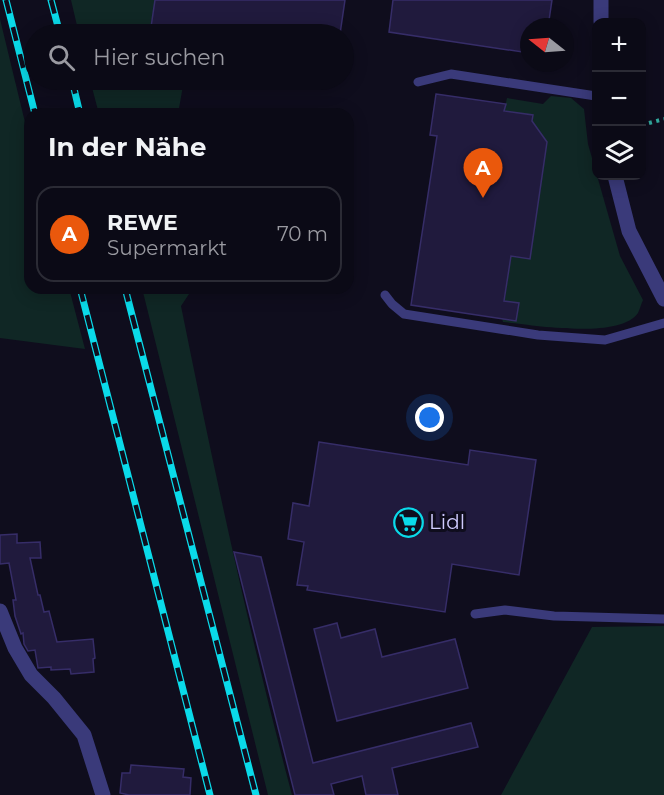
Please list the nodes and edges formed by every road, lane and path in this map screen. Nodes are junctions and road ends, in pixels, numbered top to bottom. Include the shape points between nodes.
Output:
1 (601, 0) edge
2 (601, 18) edge
3 (418, 82) dead end
4 (592, 95) edge
5 (664, 119) edge
6 (650, 123) dead end
7 (616, 180) edge
8 (385, 295) dead end
9 (664, 299) edge
10 (664, 323) edge
11 (0, 611) edge
12 (476, 614) dead end
13 (664, 619) edge
14 (103, 795) edge

1 - 2 street
3 - 4 lane via 451,74
5 - 6 path
7 - 9 street via 629,231
8 - 10 lane via 404,314 569,338 605,340
11 - 14 street via 31,675 84,735
12 - 13 lane via 505,610 554,616

